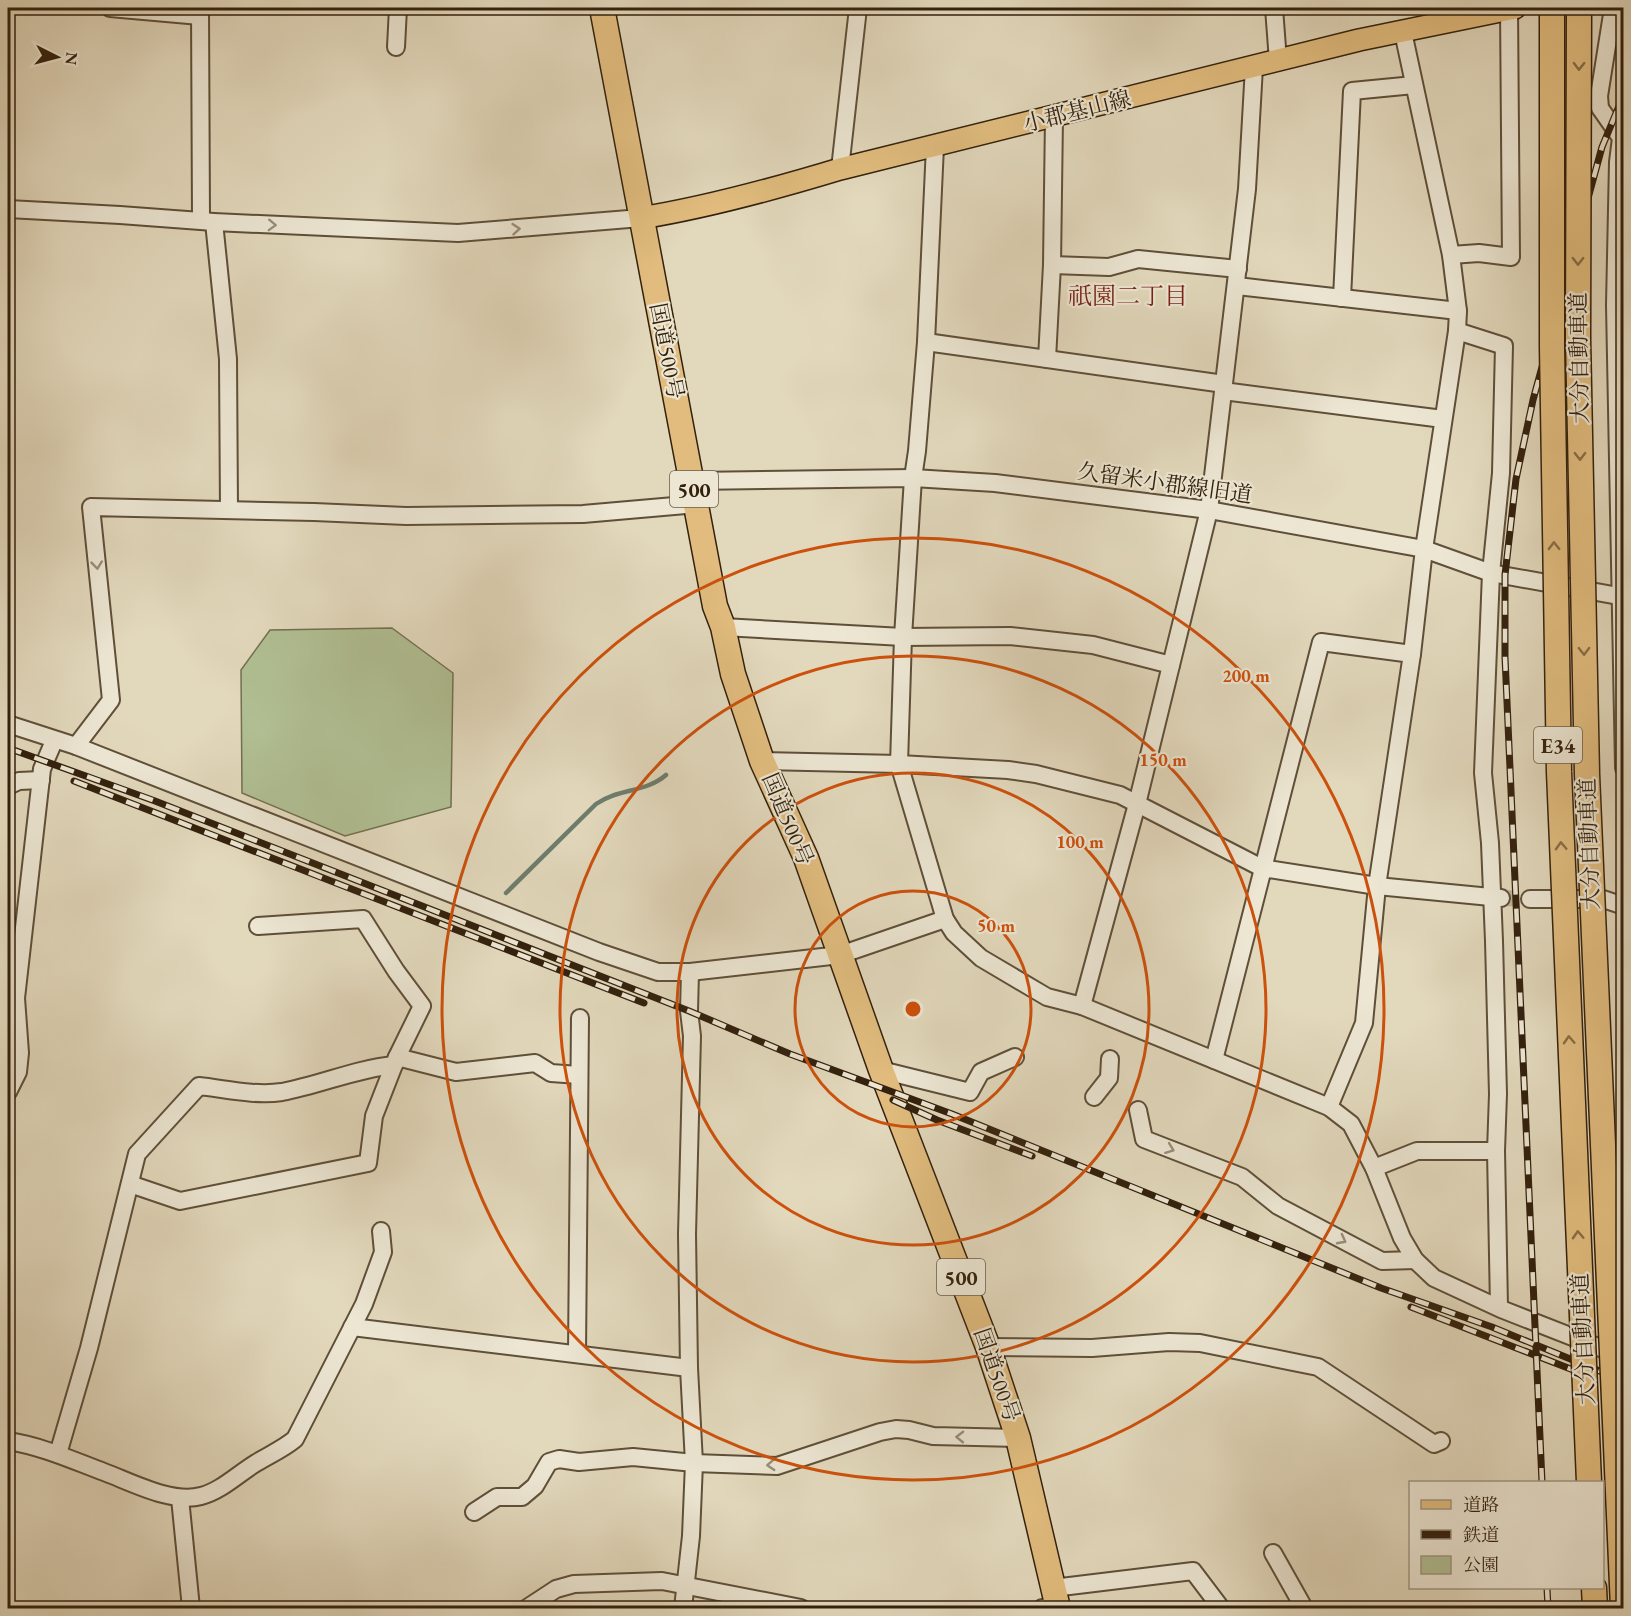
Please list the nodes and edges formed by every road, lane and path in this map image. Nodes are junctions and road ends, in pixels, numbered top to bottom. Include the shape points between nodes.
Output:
1 (110, 8) edge
2 (398, 8) edge
3 (602, 8) edge
4 (858, 8) edge
5 (1274, 8) edge
6 (1511, 8) edge
7 (1552, 8) edge
8 (1579, 8) edge
9 (1613, 8) edge
10 (200, 12) edge
11 (1403, 32) junction
12 (396, 47) dead end
13 (1278, 61) junction
14 (1254, 67) junction
15 (1414, 85) junction
16 (1054, 117) junction
17 (935, 146) junction
18 (840, 169) junction
19 (8, 209) edge
20 (641, 218) junction
21 (207, 221) junction
22 (1450, 255) junction
23 (1052, 265) junction
24 (1238, 277) junction
25 (1342, 298) junction
26 (1619, 303) edge
27 (1458, 311) junction
28 (1457, 331) junction
29 (926, 342) junction
30 (1047, 359) junction
31 (1223, 387) junction
32 (1443, 419) junction
33 (913, 477) junction
34 (694, 492) junction
35 (229, 510) junction
36 (1209, 510) junction
37 (1424, 549) junction
38 (1491, 573) junction
39 (1622, 597) edge
40 (723, 627) junction
41 (903, 637) junction
42 (1412, 654) junction
43 (1170, 665) junction
44 (8, 724) edge
45 (54, 741) junction
46 (76, 746) junction
47 (762, 760) junction
48 (899, 764) junction
49 (1623, 768) edge
50 (41, 780) junction
51 (8, 786) edge
52 (1137, 804) junction
53 (1262, 868) junction
54 (1377, 886) junction
55 (1497, 898) junction
56 (1530, 899) tunnel mouth
57 (1623, 906) edge
58 (945, 919) junction
59 (258, 926) dead end
60 (840, 955) junction
61 (690, 972) junction
62 (1082, 1006) junction
63 (580, 1018) dead end
64 (1015, 1057) dead end
65 (1110, 1059) dead end
66 (1214, 1060) junction
67 (395, 1061) junction
68 (881, 1070) junction
69 (579, 1075) junction
70 (8, 1092) edge
71 (1094, 1097) dead end
72 (1329, 1107) junction
73 (1138, 1110) dead end
74 (1496, 1151) junction
75 (1374, 1168) junction
76 (130, 1184) junction
77 (381, 1231) dead end
78 (1415, 1260) junction
79 (1499, 1307) junction
80 (352, 1328) junction
81 (988, 1347) junction
82 (577, 1354) junction
83 (1623, 1358) edge
84 (689, 1368) junction
85 (1018, 1438) junction
86 (8, 1441) edge
87 (1441, 1442) dead end
88 (58, 1454) junction
89 (694, 1463) junction
90 (1589, 1481) edge
91 (180, 1498) junction
92 (474, 1512) dead end
93 (1273, 1553) dead end
94 (685, 1584) junction
95 (1594, 1589) edge
96 (1052, 1603) edge
97 (191, 1608) edge
98 (527, 1608) edge
99 (683, 1608) edge
100 (801, 1608) edge
101 (1221, 1608) edge
102 (1304, 1608) edge
103 (1595, 1608) edge
104 (1623, 1608) edge

1 - 10 street
2 - 12 street
3 - 20 highway, 国道500号 / 500
4 - 18 street
5 - 13 street
6 - 11 main road, 小郡基山線
6 - 22 street via 1511,257
90 -> 7 highway, 大分自動車道 / E34, bridge via 1558,761 1551,347
8 -> 104 highway, 大分自動車道 / E34, bridge via 1578,338 1587,774
9 - 26 street via 1599,96 1600,108 1621,138 1617,162
10 - 21 street
11 - 13 main road, 小郡基山線
11 - 15 street
13 - 14 main road, 小郡基山線
14 - 16 main road, 小郡基山線
14 - 24 street
15 - 22 street
15 - 25 street via 1352,91
16 - 17 main road, 小郡基山線
16 - 23 street
17 - 18 main road, 小郡基山線
17 - 29 street
18 - 20 main road, 小郡基山線 via 698,208
19 - 21 street
21 -> 20 street via 458,233
20 - 34 highway, 国道500号 / 500
21 - 35 street via 228,359
22 - 27 street
23 - 24 street via 1109,267 1138,259
23 - 30 street
24 - 25 street
24 - 31 street
25 - 27 street
26 - 39 street
27 - 28 street
28 - 32 street
28 - 38 street via 1504,346 1501,472
29 - 30 street
29 - 33 street
30 - 31 street
31 - 32 street
31 - 36 street
32 - 37 street
33 - 34 street, 久留米小郡線旧道
33 - 36 street, 久留米小郡線旧道 via 995,483
33 - 41 street
34 - 35 street, 久留米小郡線旧道 via 582,514 406,516
34 - 40 highway, 国道500号 / 500 via 715,606
35 -> 46 street, 久留米小郡線旧道 via 91,507 111,700
36 - 37 street, 久留米小郡線旧道
36 - 43 street
37 - 38 street, 久留米小郡線旧道
37 - 42 street
38 - 39 street, 久留米小郡線旧道
38 - 55 street via 1483,773
39 - 49 street
40 - 41 street
40 - 47 highway, 国道500号 / 500 via 733,674
41 - 43 street via 1010,636 1069,642
41 - 48 street
42 - 53 street via 1321,642
42 - 54 street
43 - 52 street
44 - 45 street
45 - 46 street
45 - 50 street via 44,760
46 - 61 street via 598,952 658,972
47 - 48 street
47 - 60 highway, 国道500号 / 500 via 806,858
48 - 52 street via 1036,774 1120,795
48 - 58 street
50 - 51 street
50 - 70 street via 16,998 18,1072
52 - 53 street
52 - 62 street
53 - 54 street
53 - 66 street
54 - 55 street
54 - 72 street via 1364,1023
55 - 74 street
56 - 57 street via 1603,899
58 - 60 street
58 - 62 street via 963,942 1002,972 1047,997
59 - 67 street via 363,919 422,1006
60 - 61 street
60 - 68 highway, 国道500号 / 500
61 - 84 street
62 - 66 street
63 - 69 street
64 - 68 street via 981,1072 970,1092
65 - 71 street via 1109,1078
66 - 72 street
67 - 69 street via 456,1072 535,1063 551,1072
67 - 76 street via 280,1092 199,1086 137,1154
67 - 76 street via 374,1116 368,1162 180,1201
68 - 81 highway, 国道500号 / 500
69 - 82 street
72 - 75 street via 1351,1124
73 -> 78 street via 1144,1139 1242,1177 1278,1206 1382,1261
74 - 75 street via 1417,1151
74 - 79 street
75 - 78 street
76 - 88 street
77 - 80 street via 383,1252
78 - 79 street via 1434,1278
79 - 83 street
80 - 82 street
80 - 91 street via 295,1439 223,1485 201,1496
81 - 85 highway, 国道500号 / 500
81 - 87 street via 1200,1343 1318,1367 1434,1444
82 - 84 street
84 - 89 street
85 -> 89 street via 933,1436 896,1429 777,1466
85 - 96 highway, 国道500号 / 500
86 - 88 street
88 - 91 street
89 - 92 street via 633,1457 579,1462 559,1459 549,1462 522,1497 497,1497
89 - 94 street
91 - 97 street
93 - 102 street
94 - 98 street via 574,1584 556,1589
94 - 99 street
94 - 100 street
95 - 103 highway
96 - 101 street via 1193,1571

